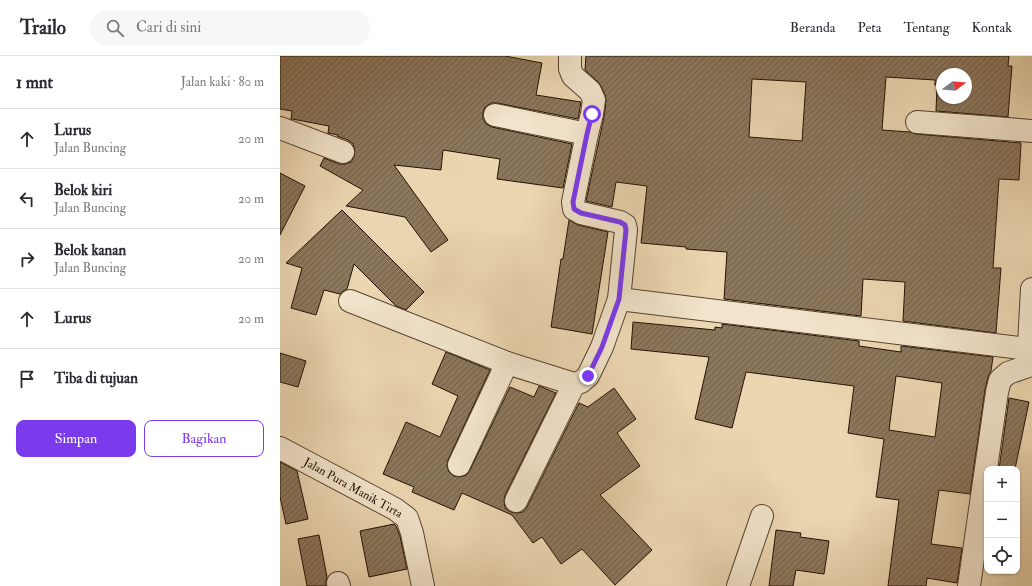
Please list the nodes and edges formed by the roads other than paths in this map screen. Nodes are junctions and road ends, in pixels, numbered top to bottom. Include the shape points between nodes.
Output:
1 (570, 56) edge
2 (495, 114) dead end
3 (917, 122) dead end
4 (280, 128) edge
5 (1032, 130) edge
6 (587, 134) junction
7 (343, 152) dead end
8 (1032, 289) edge
9 (619, 299) junction
10 (350, 301) dead end
11 (507, 363) junction
12 (1029, 364) edge
13 (581, 380) junction
14 (280, 448) edge
15 (459, 464) dead end
16 (516, 501) dead end
17 (762, 516) dead end
18 (423, 586) edge
19 (740, 586) edge
20 (969, 586) edge

1 - 6 street via 573,76 590,91 594,100
2 - 6 street
3 - 5 street
4 - 7 street
6 - 9 street via 573,202 574,209 625,225
8 - 12 street
9 - 12 street
9 - 13 street via 602,347
10 - 11 street
11 - 13 street
11 - 15 street
12 - 20 street via 1008,373 1000,380
13 - 16 street
14 - 18 street, Jalan Pura Manik Tirta via 395,509 407,518
17 - 19 street

